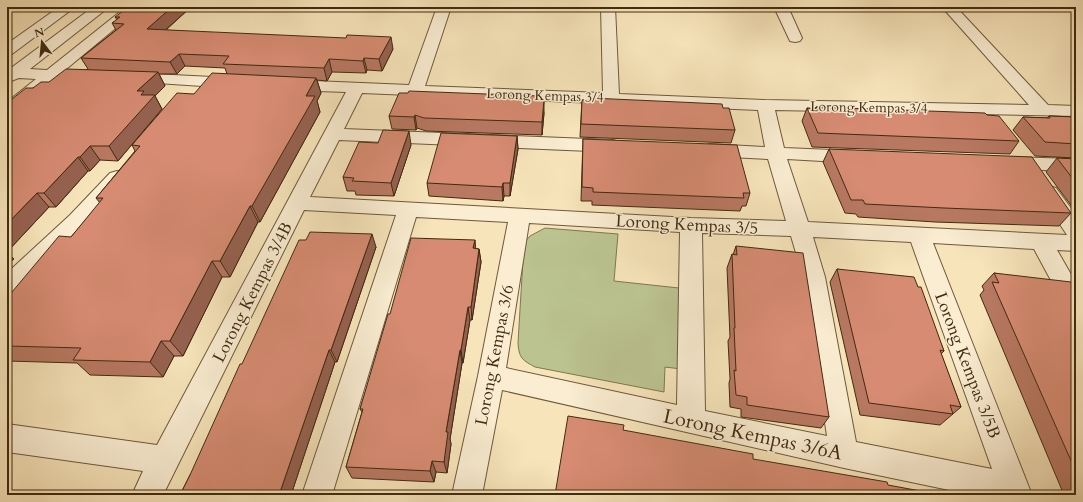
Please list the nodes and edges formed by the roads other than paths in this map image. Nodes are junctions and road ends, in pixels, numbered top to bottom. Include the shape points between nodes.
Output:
1 (68, 7) edge
2 (102, 7) edge
3 (134, 7) edge
4 (444, 7) edge
5 (608, 7) edge
6 (781, 7) edge
7 (949, 7) edge
8 (795, 38) dead end
9 (7, 51) edge
10 (52, 75) junction
11 (11, 76) edge
12 (198, 82) junction
13 (245, 84) edge
14 (277, 85) edge
15 (356, 88) junction
16 (415, 91) junction
17 (184, 98) edge
18 (612, 98) junction
19 (765, 105) junction
20 (986, 109) junction
21 (7, 110) edge
22 (1043, 110) junction
23 (1076, 111) edge
24 (1000, 127) edge
25 (332, 134) junction
26 (1014, 146) edge
27 (633, 147) edge
28 (697, 150) edge
29 (776, 153) junction
30 (871, 158) edge
31 (131, 161) edge
32 (989, 162) edge
33 (1029, 164) junction
34 (1076, 165) edge
35 (297, 203) junction
36 (408, 209) junction
37 (520, 215) junction
38 (691, 225) junction
39 (800, 229) junction
40 (1076, 231) edge
41 (919, 235) junction
42 (1041, 241) junction
43 (1076, 243) edge
44 (7, 287) edge
45 (1076, 305) edge
46 (491, 376) junction
47 (691, 421) junction
48 (7, 438) edge
49 (844, 454) junction
50 (166, 460) junction
51 (1016, 492) edge
52 (147, 495) edge
53 (317, 495) edge
54 (467, 495) edge

1 - 9 street
2 - 11 street
3 - 10 street
4 - 16 street
5 - 18 street
6 - 8 street
7 - 22 street
10 - 11 street
10 - 12 street
10 - 21 street
12 - 13 street
12 - 17 street
14 - 15 street, Lorong Kempas 3/4
15 - 16 street, Lorong Kempas 3/4
15 - 25 street, Lorong Kempas 3/4B
16 - 18 street, Lorong Kempas 3/4
18 - 19 street, Lorong Kempas 3/4
19 - 20 street, Lorong Kempas 3/4
19 - 29 street
20 - 22 street, Lorong Kempas 3/4
20 - 24 street
22 - 23 street, Lorong Kempas 3/4
25 - 27 street
25 - 35 street, Lorong Kempas 3/4B
26 - 33 street
28 - 29 street
29 - 30 street
29 - 39 street
31 - 44 street via 101,196
32 - 33 street
33 - 34 street
33 - 40 street
35 - 36 street, Lorong Kempas 3/5
35 - 50 street, Lorong Kempas 3/4B
36 - 37 street, Lorong Kempas 3/5
36 - 53 street
37 - 38 street, Lorong Kempas 3/5
37 - 46 street, Lorong Kempas 3/6
38 - 39 street, Lorong Kempas 3/5
38 - 47 street
39 - 41 street, Lorong Kempas 3/5
39 - 49 street via 814,276
41 - 42 street, Lorong Kempas 3/5
41 - 51 street, Lorong Kempas 3/5B
42 - 43 street, Lorong Kempas 3/5
42 - 45 street
46 - 47 street, Lorong Kempas 3/6A
46 - 54 street, Lorong Kempas 3/6
47 - 49 street, Lorong Kempas 3/6A
48 - 50 street
49 - 51 street, Lorong Kempas 3/6A
50 - 52 street, Lorong Kempas 3/4B

